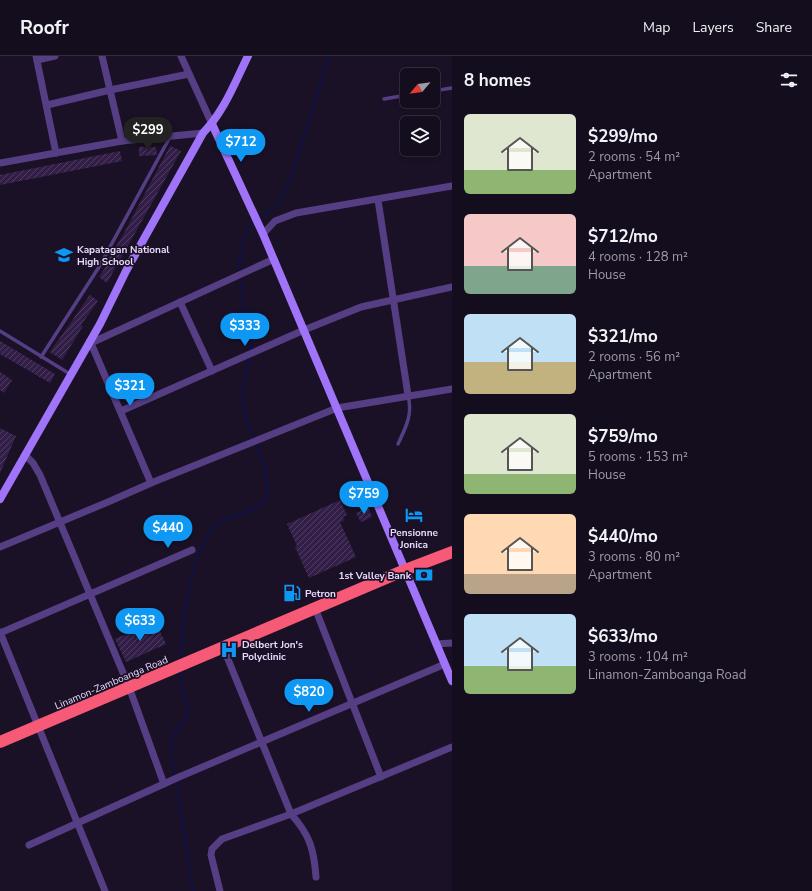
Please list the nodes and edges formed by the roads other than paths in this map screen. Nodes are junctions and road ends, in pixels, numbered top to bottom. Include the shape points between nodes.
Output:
1 (55, 56) edge
2 (102, 56) edge
3 (181, 56) edge
4 (248, 56) edge
5 (37, 58) edge
6 (189, 74) junction
7 (452, 88) edge
8 (110, 90) junction
9 (440, 90) edge
10 (400, 96) edge
11 (384, 99) dead end
12 (47, 105) junction
13 (212, 124) junction
14 (203, 133) junction
15 (171, 136) junction
16 (122, 141) junction
17 (56, 153) junction
18 (0, 163) edge
19 (452, 186) edge
20 (378, 200) junction
21 (262, 230) junction
22 (274, 259) junction
23 (452, 287) edge
24 (392, 300) junction
25 (180, 302) junction
26 (304, 330) junction
27 (0, 331) edge
28 (91, 342) junction
29 (41, 356) junction
30 (212, 371) junction
31 (71, 375) junction
32 (452, 389) edge
33 (408, 396) junction
34 (337, 408) junction
35 (121, 411) junction
36 (398, 444) dead end
37 (25, 455) junction
38 (151, 483) junction
39 (0, 499) edge
40 (60, 522) junction
41 (0, 547) edge
42 (192, 550) dead end
43 (452, 552) edge
44 (405, 570) junction
45 (91, 594) junction
46 (315, 608) junction
47 (0, 633) edge
48 (452, 643) edge
49 (436, 644) junction
50 (223, 647) junction
51 (445, 664) junction
52 (452, 681) edge
53 (129, 687) junction
54 (353, 704) junction
55 (38, 726) junction
56 (0, 742) edge
57 (261, 743) junction
58 (452, 747) edge
59 (382, 777) junction
60 (166, 783) junction
61 (291, 814) junction
62 (78, 822) junction
63 (29, 845) dead end
64 (316, 877) dead end
65 (105, 891) edge
66 (220, 891) edge

1 - 5 street
2 - 8 street
3 - 6 street
4 - 13 street via 225,104
5 - 12 street
6 - 8 street
6 - 13 street
7 - 9 lane
8 - 12 street
8 - 16 street
10 - 11 lane
12 - 17 street
13 - 14 street
13 - 21 street
14 - 15 street
14 - 28 street via 126,271
15 - 16 street
15 - 29 lane via 99,267
16 - 17 street
17 - 18 street
19 - 20 street
20 - 21 street via 289,216 275,221
20 - 24 street
21 - 22 street
22 - 25 street
22 - 26 street
23 - 24 street
24 - 26 street via 361,307
24 - 33 street
25 - 28 street
25 - 30 street
26 - 30 street
26 - 34 street
27 - 29 lane
28 - 31 street
28 - 35 street
29 - 31 lane
30 - 35 street
31 - 37 street
32 - 33 street
33 - 34 street
33 - 36 lane via 410,416
34 - 38 street
34 - 44 street
35 - 38 street
37 - 39 street
37 - 40 street via 36,468
38 - 40 street
40 - 41 street
40 - 45 street
42 - 45 street
43 - 44 highway, Linamon-Zamboanga Road
44 - 46 highway, Linamon-Zamboanga Road
44 - 49 street
45 - 47 street
45 - 53 street
46 - 50 highway, Linamon-Zamboanga Road
46 - 54 street
47 - 55 street
48 - 49 street
49 - 51 street
50 - 53 highway, Linamon-Zamboanga Road
50 - 57 street
51 - 52 street
51 - 54 street
53 - 55 highway, Linamon-Zamboanga Road
53 - 60 street
54 - 57 street
54 - 59 street
55 - 56 highway, Linamon-Zamboanga Road
55 - 62 street
57 - 60 street
57 - 61 street
58 - 59 street
59 - 61 street
60 - 62 street
61 - 64 street via 312,845
61 - 66 street via 231,835 215,844 211,855
62 - 63 street
62 - 65 street

